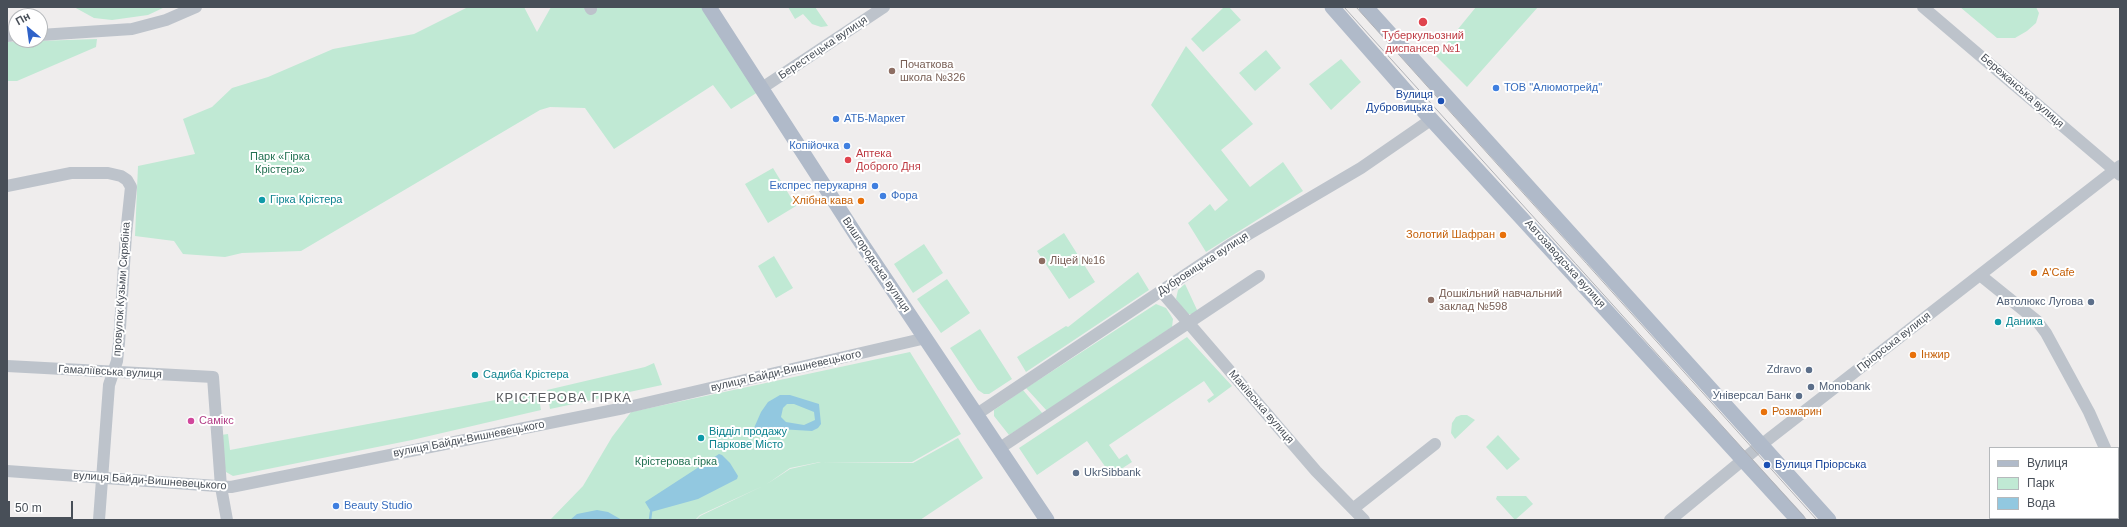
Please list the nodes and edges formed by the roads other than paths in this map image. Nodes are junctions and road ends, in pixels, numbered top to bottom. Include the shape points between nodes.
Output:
1 (709, 7) edge
2 (884, 7) edge
3 (1332, 7) edge
4 (1366, 7) edge
5 (1923, 7) edge
6 (192, 8) edge
7 (48, 34) edge
8 (762, 88) junction
9 (1432, 119) junction
10 (2118, 171) edge
11 (7, 186) edge
12 (1980, 275) junction
13 (1258, 276) dead end
14 (1161, 291) junction
15 (1188, 322) junction
16 (926, 338) junction
17 (7, 366) edge
18 (112, 373) junction
19 (977, 414) junction
20 (1434, 444) dead end
21 (1761, 445) junction
22 (2105, 447) edge
23 (1000, 448) junction
24 (1744, 460) junction
25 (7, 471) edge
26 (103, 478) junction
27 (221, 487) junction
28 (1354, 508) junction
29 (99, 520) edge
30 (227, 520) edge
31 (1047, 520) edge
32 (1364, 520) edge
33 (1670, 520) edge
34 (1798, 520) edge
35 (1829, 520) edge

1 - 8 main road, Вишгородська вулиця
2 - 8 street, Берестецька вулиця
3 - 9 main road, Автозаводська вулиця
4 - 21 main road
5 - 10 street, Бережанська вулиця
6 - 7 street via 166,20 132,29
8 - 16 main road, Вишгородська вулиця via 858,238
9 - 14 street, Дубровицька вулиця via 1362,168 1230,245
9 - 24 main road, Автозаводська вулиця
10 - 12 street, Пріорська вулиця
11 - 18 street, провулок Кузьми Скрябіна via 71,173 108,173 127,180 131,187 119,343 117,361
12 - 21 street, Пріорська вулиця
12 - 22 street via 2037,321 2046,333 2089,412
13 - 15 street
14 - 15 street, Макіївська вулиця
14 - 19 street, Дубровицька вулиця
15 - 23 street
15 - 28 street, Макіївська вулиця via 1316,471
16 - 19 main road, Вишгородська вулиця
16 - 27 street, вулиця Байди-Вишневецького via 616,409 303,473
17 - 18 street, Гамаліївська вулиця
18 - 26 street, провулок Кузьми Скрябіна
18 - 27 street, Гамаліївська вулиця via 213,377
19 - 23 main road, Вишгородська вулиця
20 - 28 street
21 - 24 street, Пріорська вулиця
21 - 35 main road
23 - 31 main road, Вишгородська вулиця
24 - 33 street, Пріорська вулиця
24 - 34 main road, Автозаводська вулиця
25 - 26 street, вулиця Байди-Вишневецького
26 - 27 street, вулиця Байди-Вишневецького
26 - 29 street, провулок Кузьми Скрябіна
27 - 30 street
28 - 32 street, Макіївська вулиця

